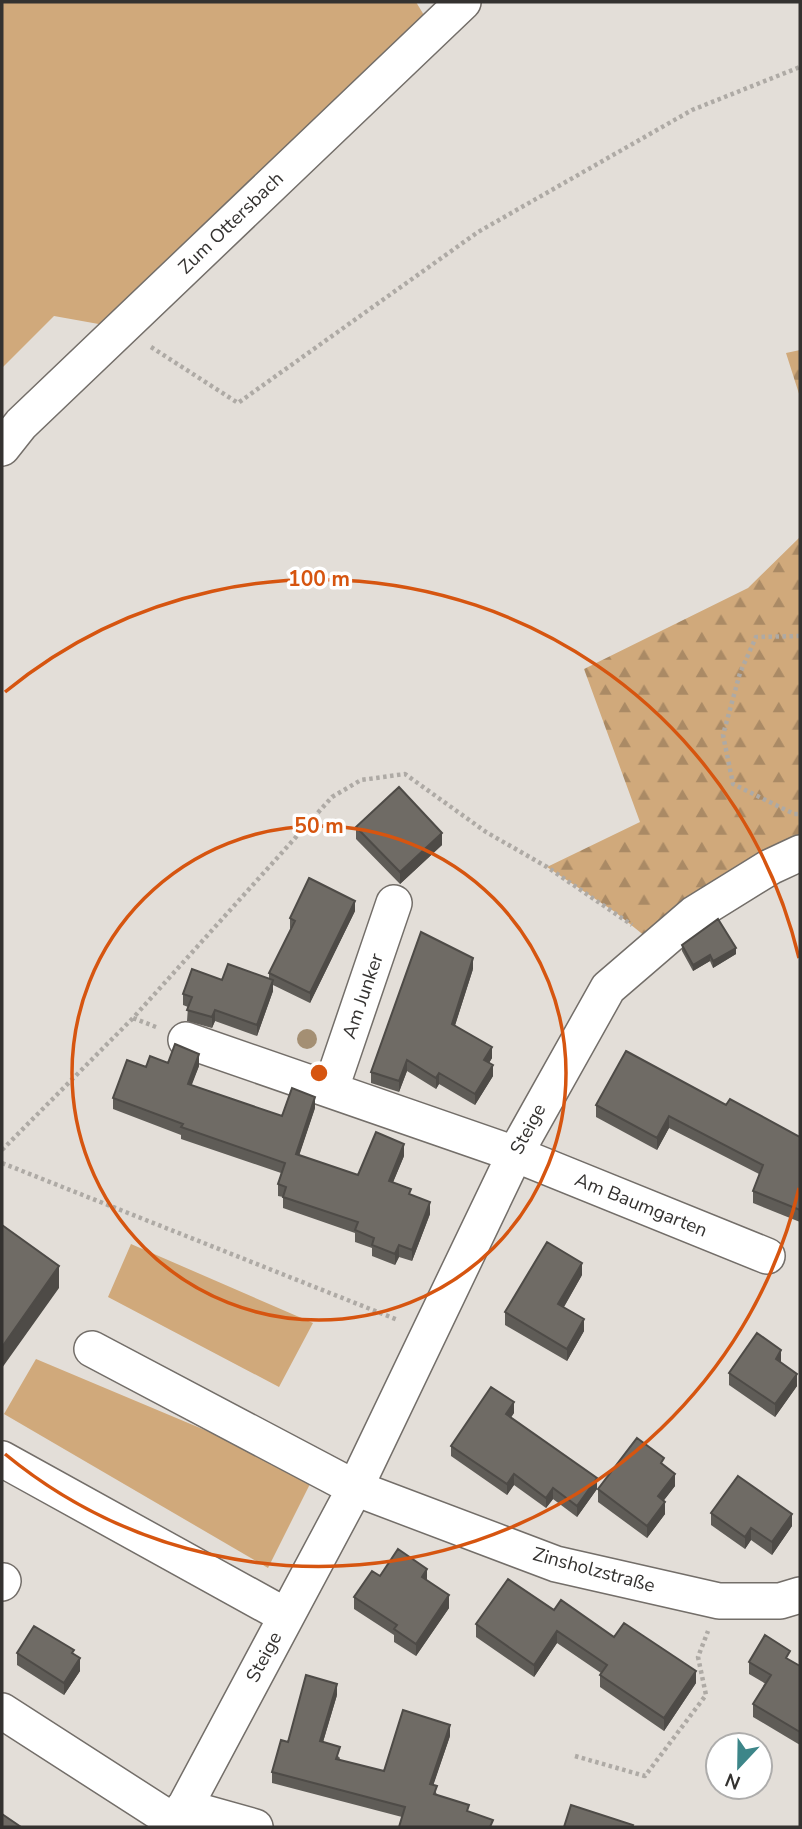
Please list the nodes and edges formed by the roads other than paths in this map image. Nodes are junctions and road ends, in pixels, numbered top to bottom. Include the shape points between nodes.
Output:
1 (463, 2) edge
2 (2, 448) edge
3 (800, 853) edge
4 (394, 903) dead end
5 (186, 1040) dead end
6 (331, 1088) junction
7 (515, 1154) junction
8 (767, 1256) dead end
9 (92, 1349) dead end
10 (2, 1459) edge
11 (355, 1488) junction
12 (800, 1595) edge
13 (286, 1616) junction
14 (2, 1712) edge
15 (178, 1819) edge
16 (255, 1827) edge

1 - 2 street, Zum Ottersbach via 21,424
3 - 7 street, Steige via 694,914 608,989
4 - 6 street, Am Junker
5 - 6 street
6 - 7 street
7 - 8 street, Am Baumgarten
7 - 11 street, Steige
9 - 11 street
10 - 13 street
11 - 12 street, Zinsholzstraße via 556,1564 719,1601 780,1601
11 - 13 street, Steige
13 - 15 street, Steige
14 - 15 street
15 - 16 street

